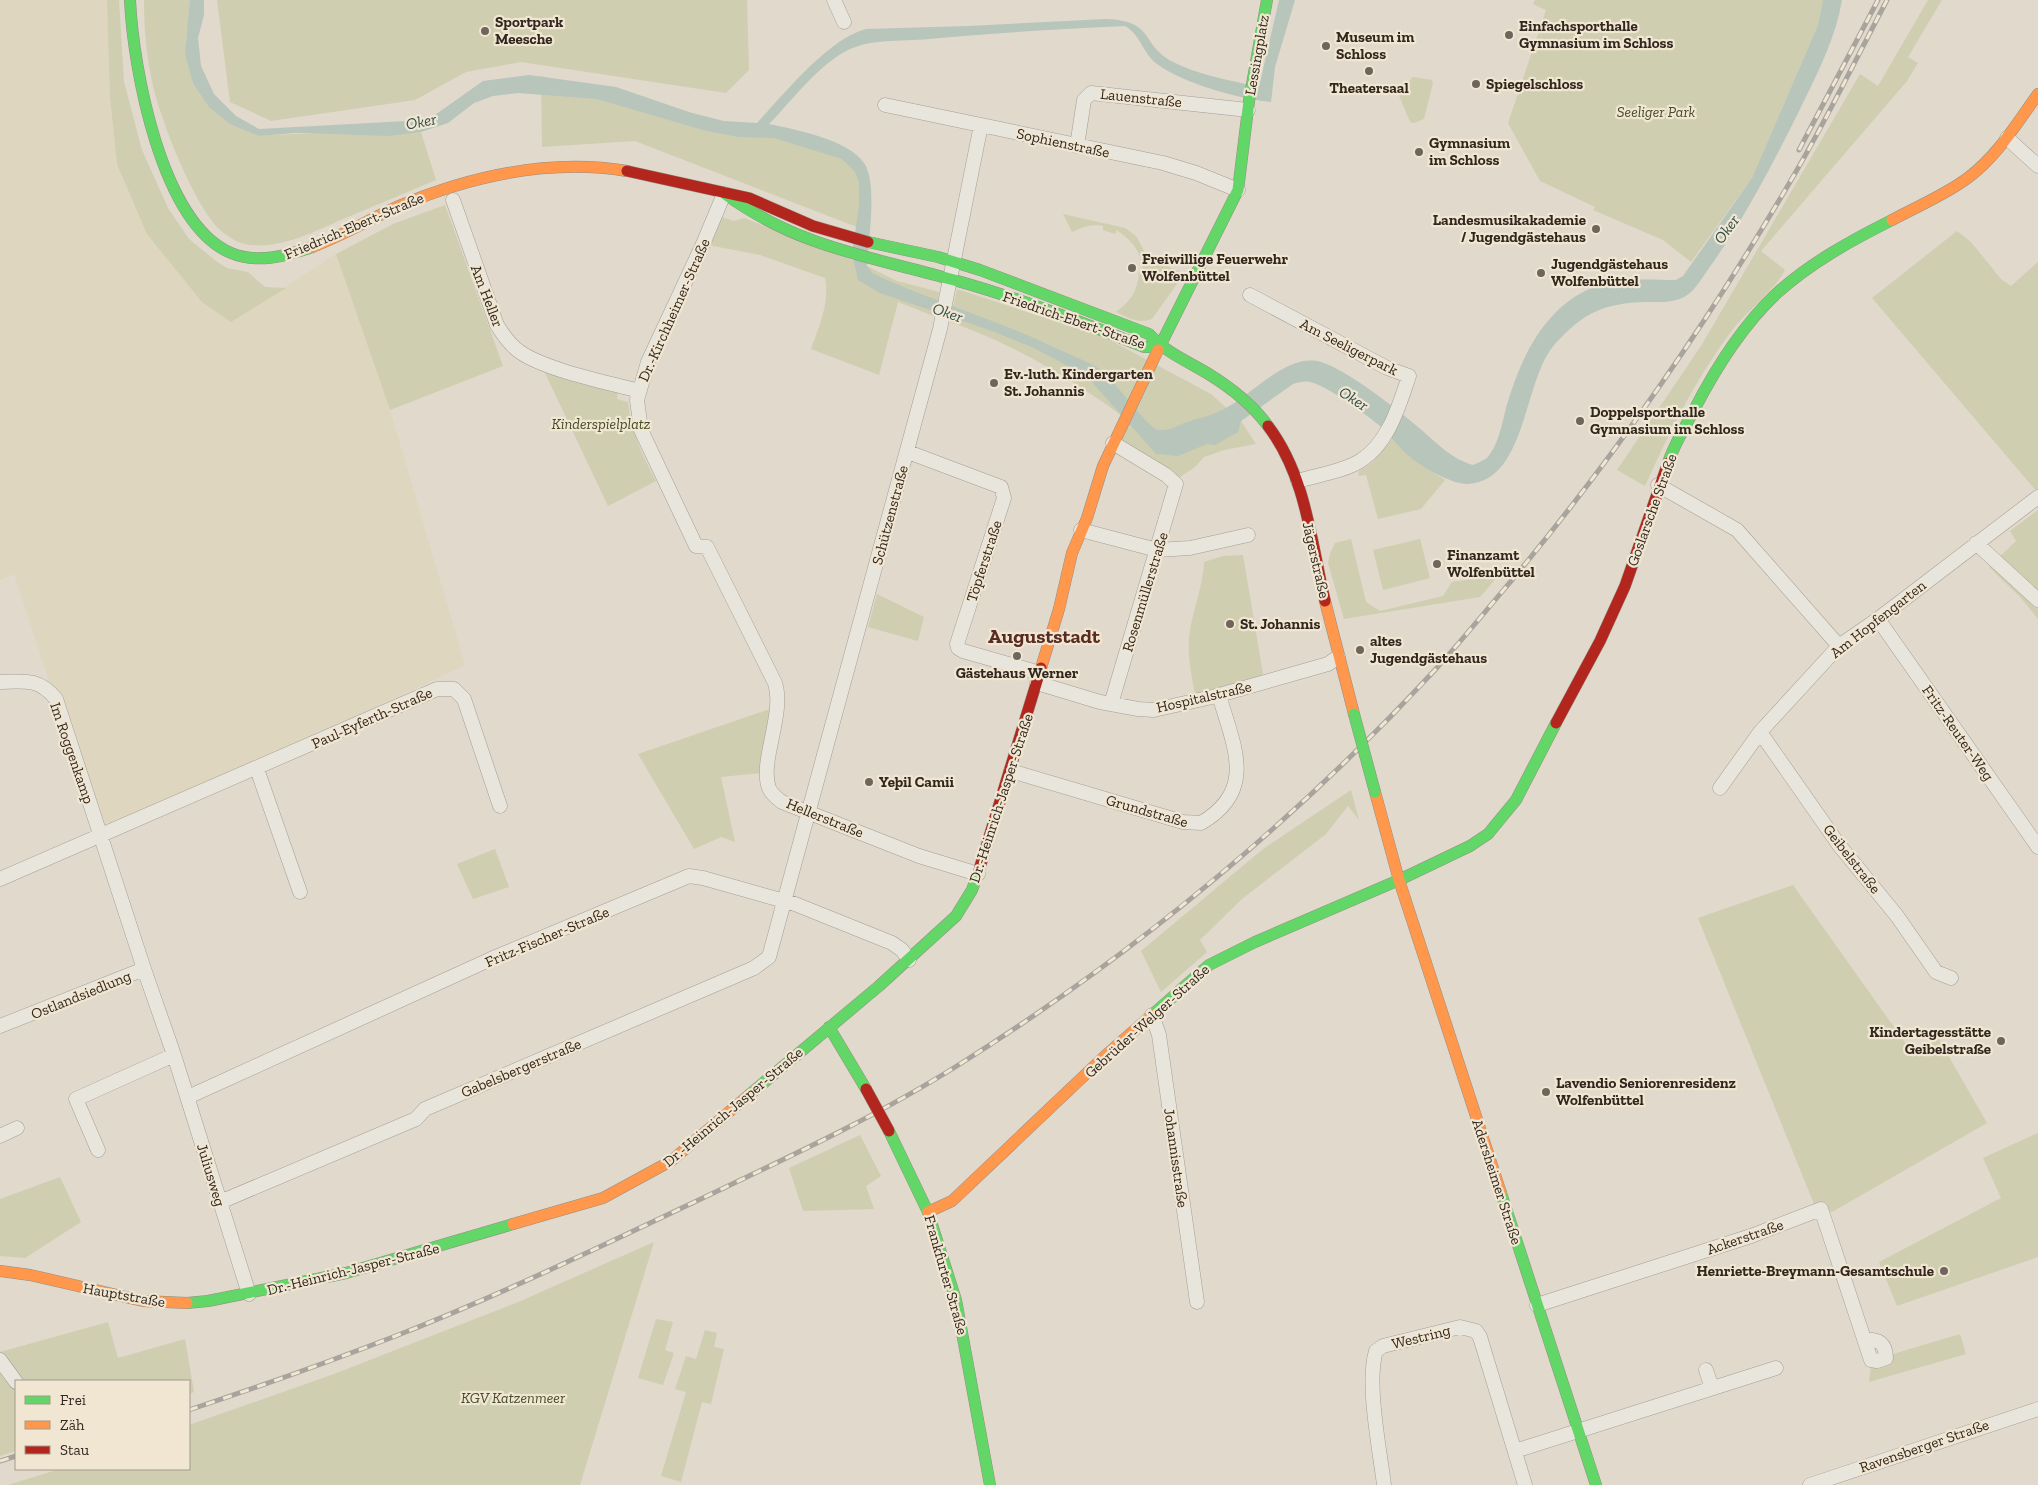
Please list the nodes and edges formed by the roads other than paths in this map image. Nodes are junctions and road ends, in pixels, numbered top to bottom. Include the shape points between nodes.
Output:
1 (130, 0) edge
2 (834, 0) edge
3 (1267, 0) edge
4 (844, 22) dead end
5 (2038, 94) edge
6 (885, 105) dead end
7 (1248, 105) junction
8 (981, 125) junction
9 (2007, 138) junction
10 (1077, 146) junction
11 (2038, 166) edge
12 (1238, 190) junction
13 (724, 194) junction
14 (453, 200) dead end
15 (955, 262) junction
16 (952, 279) junction
17 (1250, 295) dead end
18 (1159, 347) junction
19 (638, 391) junction
20 (1113, 443) junction
21 (908, 452) junction
22 (1298, 480) junction
23 (1658, 486) junction
24 (2038, 497) edge
25 (1081, 530) junction
26 (1248, 535) dead end
27 (1976, 543) junction
28 (1157, 550) junction
29 (2038, 600) edge
30 (1878, 619) junction
31 (1839, 646) junction
32 (1338, 657) junction
33 (1039, 678) junction
34 (0, 682) edge
35 (777, 691) joint
36 (1219, 695) junction
37 (1111, 704) junction
38 (1760, 732) junction
39 (257, 769) junction
40 (1011, 771) junction
41 (1720, 788) dead end
42 (500, 806) dead end
43 (809, 812) junction
44 (100, 836) junction
45 (2038, 848) edge
46 (978, 874) junction
47 (0, 879) edge
48 (1399, 880) junction
49 (300, 892) dead end
50 (784, 901) junction
51 (909, 960) junction
52 (144, 969) junction
53 (1951, 978) dead end
54 (1152, 1015) junction
55 (0, 1026) edge
56 (828, 1027) junction
57 (174, 1055) junction
58 (188, 1097) junction
59 (17, 1128) dead end
60 (0, 1136) edge
61 (98, 1150) dead end
62 (220, 1202) junction
63 (928, 1212) junction
64 (0, 1271) edge
65 (249, 1294) junction
66 (1196, 1302) dead end
67 (1538, 1305) junction
68 (1865, 1340) dead end
69 (0, 1360) edge
70 (1776, 1368) dead end
71 (1706, 1370) dead end
72 (15, 1381) edge
73 (1712, 1388) junction
74 (2038, 1410) edge
75 (1579, 1432) junction
76 (1515, 1451) junction
77 (990, 1485) edge
78 (1384, 1485) edge
79 (1525, 1485) edge
80 (1596, 1485) edge
81 (1810, 1485) edge

1 - 13 main road, Friedrich-Ebert-Straße via 137,75 166,166 197,226 211,241 232,254 259,260 292,255 399,206 443,190 490,176 534,168 603,166 670,178
2 - 4 street
3 - 7 main road, Lessingplatz
5 - 9 main road, Goslarsche Straße
6 - 8 street, Sophienstraße
7 - 10 street, Lauenstraße via 1091,94 1084,100
7 - 12 main road, Dr.-Heinrich-Jasper-Straße
8 - 10 street, Sophienstraße
8 - 15 street, Schützenstraße
9 - 11 street
9 - 23 main road, Goslarsche Straße via 1969,177 1851,241 1780,290 1754,317 1719,364 1688,419
10 - 12 street, Sophienstraße via 1163,163
12 - 18 main road, Dr.-Heinrich-Jasper-Straße
13 - 15 main road, Friedrich-Ebert-Straße via 752,198 819,229
13 - 16 main road, Friedrich-Ebert-Straße via 755,216 797,235 872,259
13 - 19 street, Dr.-Kirchheimer-Straße
14 - 19 street, Am Heller via 497,325 509,342 543,363
15 - 16 street, Schützenstraße
15 - 18 main road, Friedrich-Ebert-Straße via 1149,334
16 - 18 main road, Friedrich-Ebert-Straße via 1144,347
16 - 21 street, Schützenstraße
17 - 22 street, Am Seeligerpark via 1387,368 1409,376 1382,440 1359,461
18 - 20 main road, Dr.-Heinrich-Jasper-Straße
18 - 22 main road, Jägerstraße via 1200,369 1260,414 1279,440
19 - 35 street, Dr.-Kirchheimer-Straße via 637,416 647,445 696,546 707,547
20 - 25 main road, Dr.-Heinrich-Jasper-Straße
20 - 28 street, Rosenmüllerstraße via 1174,481 1176,489
21 - 33 street, Töpferstraße via 1001,487 1004,498 957,644 962,652
21 - 43 street, Schützenstraße
22 - 32 main road, Jägerstraße
23 - 31 street via 1738,530
23 - 48 main road, Goslarsche Straße via 1625,586 1600,641 1516,800 1488,834
24 - 27 street, Am Hopfengarten
25 - 28 street
25 - 33 main road, Dr.-Heinrich-Jasper-Straße
26 - 28 street via 1190,548
27 - 29 street
27 - 30 street, Am Hopfengarten
28 - 37 street, Rosenmüllerstraße
30 - 31 street, Am Hopfengarten
30 - 45 street, Fritz-Reuter-Weg
31 - 38 street, Am Hopfengarten
32 - 36 street, Hospitalstraße via 1328,664
32 - 48 main road, Jägerstraße, bridge
33 - 37 street, Hospitalstraße
33 - 40 main road, Dr.-Heinrich-Jasper-Straße
34 - 44 street, Im Roggenkamp via 30,681 47,688 56,699
35 - 43 street, Hellerstraße via 768,787 782,802
36 - 37 street, Hospitalstraße via 1154,710
36 - 40 street, Grundstraße via 1237,758 1238,774 1226,802 1201,823 1183,822
38 - 41 street, Am Hopfengarten
38 - 53 street, Geibelstraße via 1839,845 1897,916 1936,972
39 - 42 street, Paul-Eyferth-Straße via 437,689 454,690 464,699
39 - 44 street, Paul-Eyferth-Straße
39 - 49 street
40 - 46 main road, Dr.-Heinrich-Jasper-Straße
43 - 46 street, Hellerstraße via 919,856
43 - 50 street, Schützenstraße
44 - 47 street, Paul-Eyferth-Straße
44 - 52 street, Ostlandsiedlung
46 - 51 main road, Dr.-Heinrich-Jasper-Straße via 956,916
48 - 54 main road, Gebrüder-Welger-Straße via 1220,958 1200,971
48 - 67 main road, Adersheimer Straße
50 - 51 street, Fritz-Fischer-Straße via 892,943
50 - 58 street, Fritz-Fischer-Straße via 690,876 491,959
50 - 62 street, Gabelsbergerstraße via 769,957 754,968 425,1110 416,1119
51 - 56 main road, Dr.-Heinrich-Jasper-Straße
52 - 55 street, Ostlandsiedlung
52 - 57 street, Juliusweg
54 - 63 main road, Gebrüder-Welger-Straße via 952,1201
54 - 66 street, Johannisstraße via 1159,1035
56 - 63 main road, Frankfurter Straße, bridge via 889,1131
56 - 65 main road, Dr.-Heinrich-Jasper-Straße via 671,1161 603,1198 430,1250 309,1282
57 - 58 street, Juliusweg
57 - 61 street via 76,1099
58 - 62 street, Juliusweg
59 - 60 street
62 - 65 street, Juliusweg
63 - 77 main road, Frankfurter Straße via 962,1327
64 - 65 main road, Hauptstraße via 160,1303 192,1303
67 - 68 street, Ackerstraße via 1751,1236 1821,1209
67 - 75 main road, Adersheimer Straße
69 - 72 street
70 - 73 street
71 - 73 street
73 - 75 street
74 - 81 street, Ravensberger Straße
75 - 76 street
75 - 80 main road, Adersheimer Straße
76 - 78 street, Westring via 1476,1331 1460,1327 1383,1346 1376,1351 1373,1365 1376,1426
76 - 79 street, Westring

